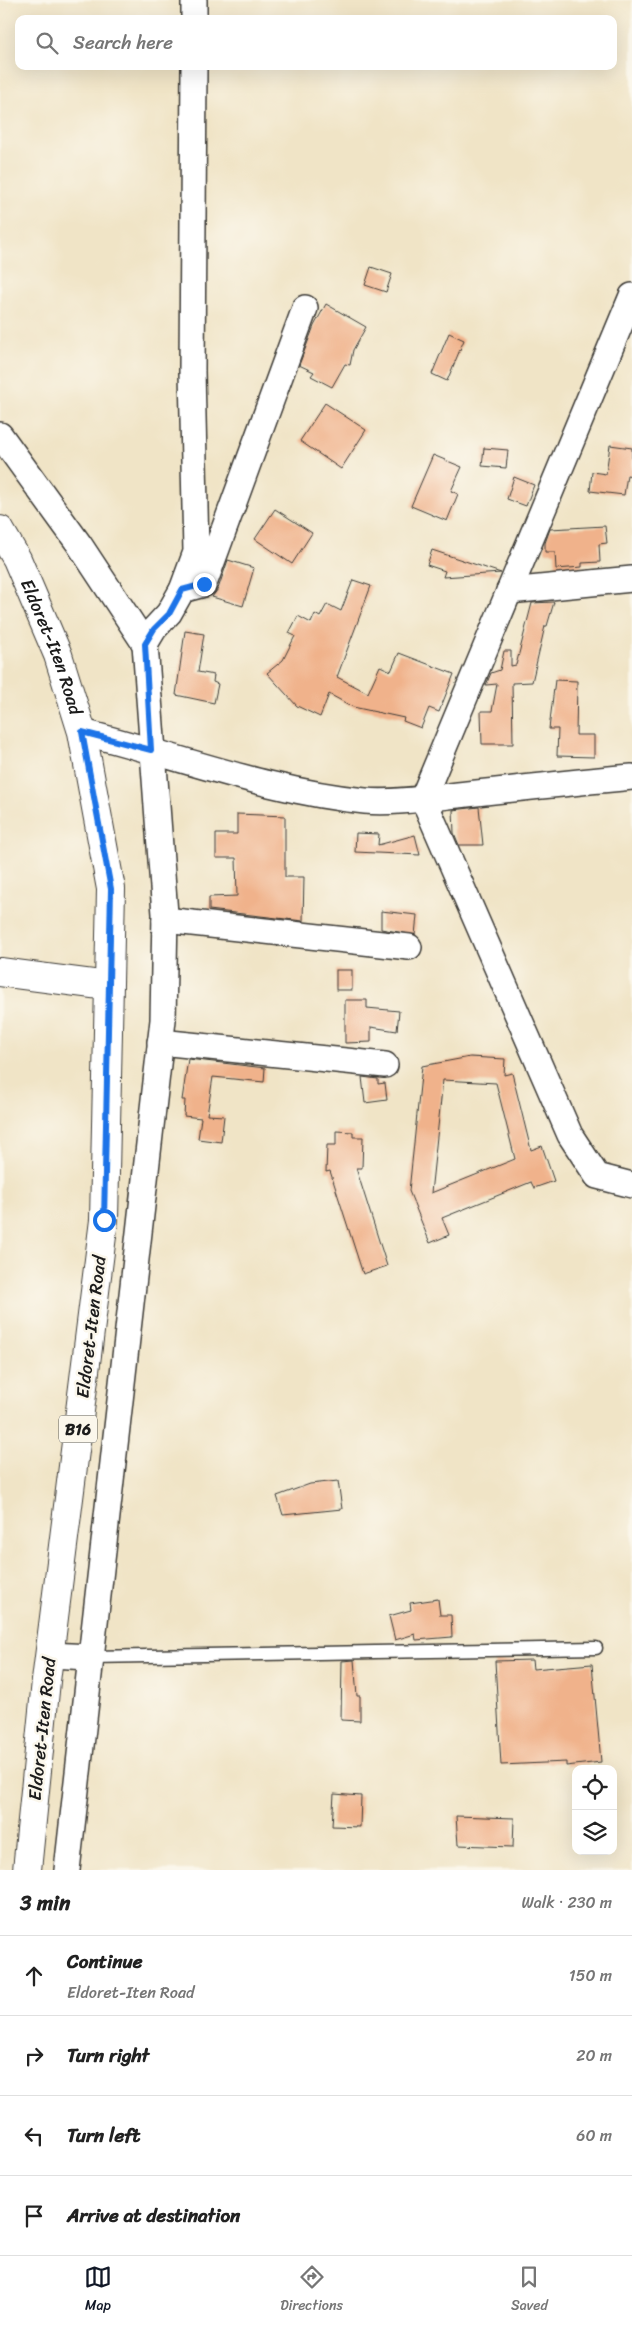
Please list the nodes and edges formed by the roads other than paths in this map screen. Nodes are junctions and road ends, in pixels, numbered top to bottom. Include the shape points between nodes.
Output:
1 (194, 0) edge
2 (194, 15) edge
3 (194, 70) edge
4 (632, 296) edge
5 (305, 308) dead end
6 (0, 435) edge
7 (0, 530) edge
8 (632, 580) edge
9 (182, 590) junction
10 (509, 591) junction
11 (145, 644) junction
12 (82, 732) junction
13 (151, 750) junction
14 (632, 776) edge
15 (423, 798) junction
16 (165, 920) junction
17 (409, 947) dead end
18 (0, 972) edge
19 (108, 986) junction
20 (160, 1042) junction
21 (385, 1065) dead end
22 (632, 1185) edge
23 (596, 1648) dead end
24 (49, 1655) junction
25 (91, 1657) junction
26 (27, 1870) edge
27 (67, 1870) edge

1 - 2 street
3 - 9 street via 192,371 196,552
4 - 10 street
5 - 9 street via 204,584
6 - 11 street via 79,544
7 - 12 main road, Eldoret-Iten Road / B16 via 17,559 58,655
8 - 10 street
9 - 11 street via 169,614
10 - 15 street
11 - 13 street
12 - 13 street
12 - 19 main road, Eldoret-Iten Road / B16 via 111,889
13 - 15 street via 317,794 367,801
13 - 16 street
14 - 15 street
15 - 22 street via 570,1135 597,1176
16 - 17 street
16 - 20 street
18 - 19 main road
19 - 24 main road, Eldoret-Iten Road / B16 via 104,1220
20 - 21 street
20 - 25 street
23 - 25 lane
24 - 25 street
24 - 26 main road, Eldoret-Iten Road / B16
25 - 27 street

